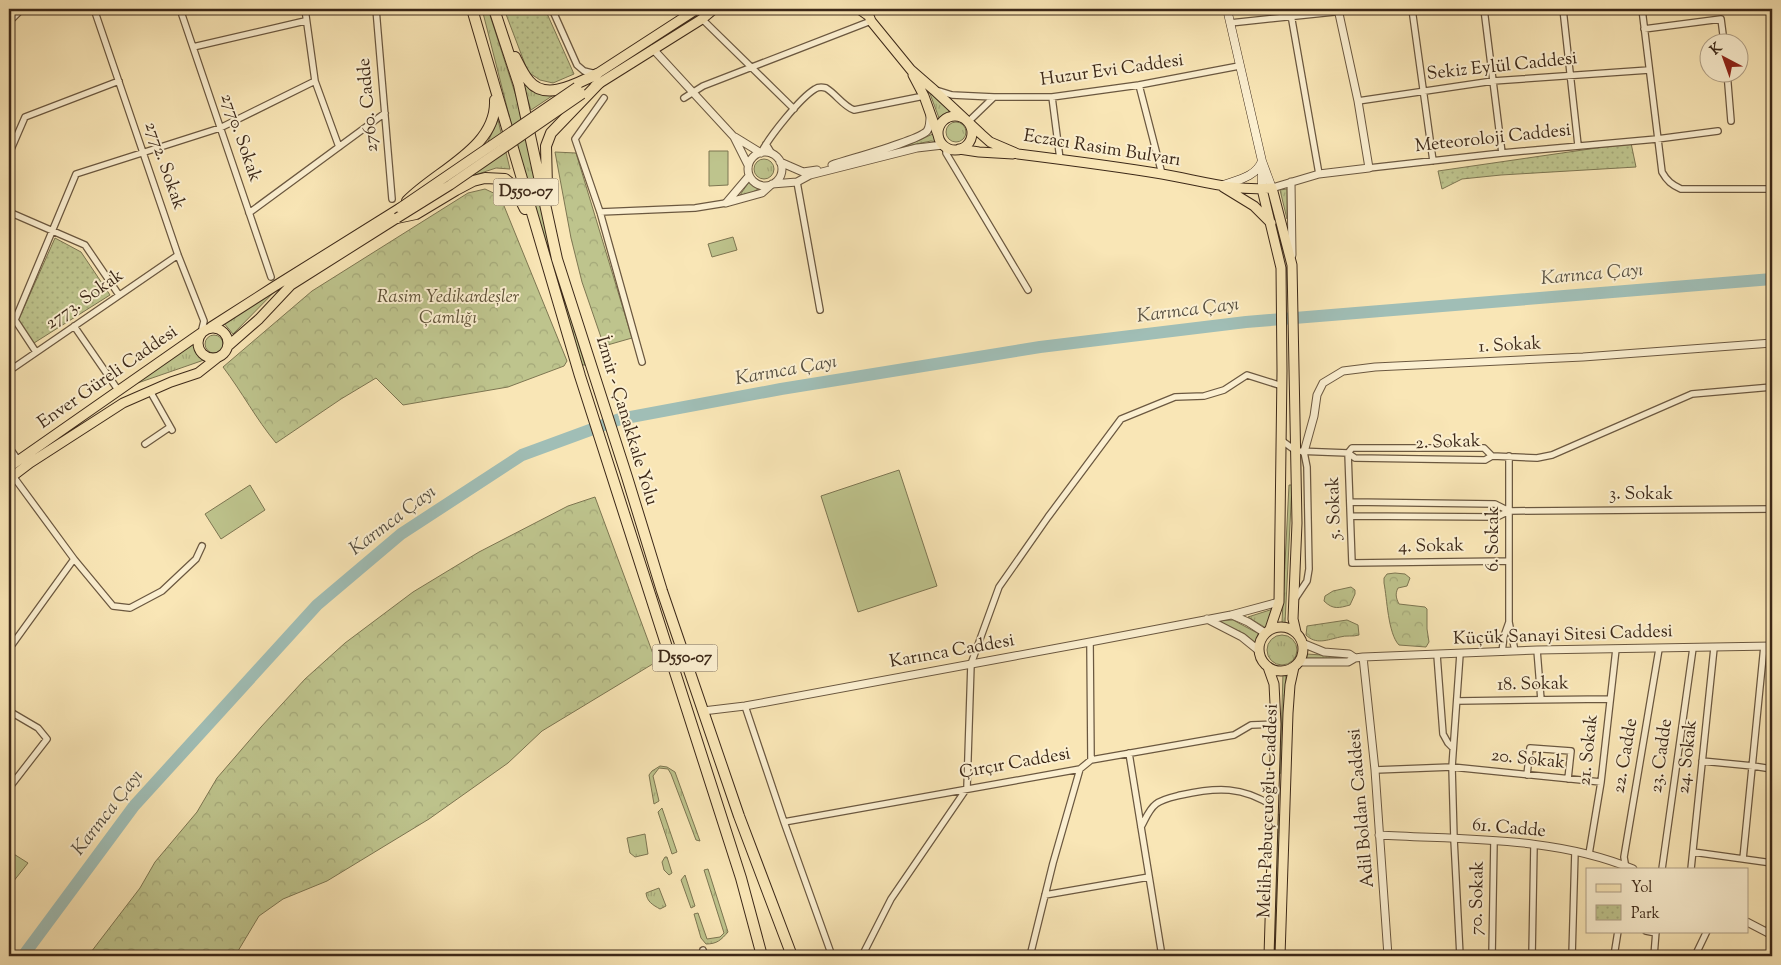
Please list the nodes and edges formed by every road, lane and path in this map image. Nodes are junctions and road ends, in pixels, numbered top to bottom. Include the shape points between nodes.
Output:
1 (22, 9) edge
2 (94, 9) edge
3 (180, 9) edge
4 (304, 9) edge
5 (376, 9) edge
6 (472, 9) edge
7 (494, 9) edge
8 (552, 9) edge
9 (697, 9) edge
10 (714, 9) edge
11 (859, 9) edge
12 (1227, 9) edge
13 (1290, 9) edge
14 (1363, 9) edge
15 (1412, 9) edge
16 (1484, 9) edge
17 (1563, 9) edge
18 (1642, 9) edge
19 (1338, 10) edge
20 (869, 15) edge
21 (1292, 16) junction
22 (702, 19) junction
23 (305, 21) junction
24 (9, 22) edge
25 (1230, 23) junction
26 (1644, 29) junction
27 (503, 32) junction
28 (1723, 32) edge
29 (193, 47) junction
30 (653, 49) junction
31 (1239, 66) junction
32 (751, 67) junction
33 (911, 70) junction
34 (1649, 70) junction
35 (1570, 74) junction
36 (598, 79) junction
37 (119, 81) junction
38 (315, 81) junction
39 (1493, 81) junction
40 (1728, 82) edge
41 (495, 84) junction
42 (1139, 85) junction
43 (934, 90) junction
44 (1423, 90) junction
45 (692, 92) junction
46 (924, 96) junction
47 (994, 97) junction
48 (1052, 97) junction
49 (604, 98) dead end
50 (684, 98) dead end
51 (1358, 101) junction
52 (794, 109) junction
53 (385, 113) junction
54 (930, 113) junction
55 (1731, 121) dead end
56 (968, 122) junction
57 (220, 128) junction
58 (1718, 131) dead end
59 (734, 137) junction
60 (12, 139) edge
61 (1657, 139) junction
62 (943, 143) junction
63 (766, 144) junction
64 (1578, 145) junction
65 (339, 148) junction
66 (959, 149) junction
67 (143, 152) junction
68 (761, 153) junction
69 (1502, 153) junction
70 (9, 154) edge
71 (772, 154) junction
72 (1018, 154) junction
73 (1060, 159) junction
74 (1262, 161) junction
75 (1433, 161) junction
76 (780, 162) junction
77 (748, 165) junction
78 (1369, 168) junction
79 (1162, 174) junction
80 (1319, 174) junction
81 (749, 176) junction
82 (797, 182) junction
83 (1291, 182) junction
84 (772, 184) junction
85 (1221, 186) junction
86 (1272, 188) junction
87 (1262, 189) junction
88 (1772, 189) edge
89 (392, 199) dead end
90 (726, 202) junction
91 (9, 212) edge
92 (600, 212) junction
93 (249, 213) junction
94 (398, 213) junction
95 (548, 213) junction
96 (1271, 223) junction
97 (51, 230) junction
98 (538, 237) junction
99 (178, 255) junction
100 (1292, 265) junction
101 (271, 277) dead end
102 (1028, 290) dead end
103 (119, 296) junction
104 (820, 310) dead end
105 (204, 321) junction
106 (74, 326) junction
107 (211, 328) junction
108 (201, 333) junction
109 (1772, 343) edge
110 (228, 346) junction
111 (36, 352) junction
112 (217, 358) junction
113 (642, 362) dead end
114 (9, 371) edge
115 (1282, 386) junction
116 (116, 387) dead end
117 (1772, 387) edge
118 (150, 391) junction
119 (1281, 440) junction
120 (145, 444) dead end
121 (9, 447) edge
122 (1300, 452) junction
123 (1348, 452) junction
124 (1492, 456) junction
125 (1509, 456) junction
126 (18, 460) junction
127 (9, 467) edge
128 (11, 477) edge
129 (1350, 502) junction
130 (1772, 509) edge
131 (1509, 511) junction
132 (1350, 516) junction
133 (202, 546) dead end
134 (74, 559) junction
135 (1509, 561) junction
136 (1352, 563) joint
137 (1294, 600) junction
138 (1279, 602) junction
139 (1231, 614) junction
140 (1207, 619) junction
141 (1509, 622) junction
142 (1268, 631) junction
143 (1296, 632) junction
144 (1090, 642) junction
145 (1302, 643) junction
146 (1768, 646) edge
147 (1693, 648) junction
148 (1714, 648) junction
149 (9, 649) edge
150 (1616, 649) junction
151 (1659, 649) junction
152 (1258, 650) junction
153 (1537, 650) junction
154 (1515, 651) junction
155 (1502, 652) junction
156 (1460, 654) junction
157 (1437, 655) junction
158 (1359, 658) junction
159 (971, 664) junction
160 (1296, 665) junction
161 (1268, 668) junction
162 (1609, 699) junction
163 (1541, 700) junction
164 (1457, 701) junction
165 (745, 706) junction
166 (9, 711) edge
167 (703, 711) junction
168 (1276, 724) junction
169 (1453, 748) junction
170 (1129, 753) junction
171 (1091, 760) junction
172 (1702, 761) junction
173 (1753, 766) junction
174 (1452, 767) junction
175 (1080, 769) junction
176 (1772, 769) edge
177 (1375, 770) junction
178 (1526, 775) junction
179 (1568, 779) junction
180 (1601, 782) junction
181 (9, 788) edge
182 (967, 788) junction
183 (1274, 807) junction
184 (784, 822) junction
185 (1141, 827) junction
186 (1379, 835) junction
187 (1454, 839) junction
188 (1494, 841) junction
189 (1534, 845) junction
190 (1575, 851) junction
191 (1693, 852) junction
192 (1589, 854) junction
193 (1743, 859) junction
194 (1772, 863) edge
195 (1628, 868) edge
196 (1662, 868) edge
197 (1691, 868) edge
198 (1149, 877) junction
199 (1045, 896) junction
200 (1772, 918) edge
201 (1748, 923) edge
202 (1618, 932) edge
203 (1656, 932) edge
204 (1707, 932) edge
205 (1770, 934) edge
206 (703, 950) dead end
207 (705, 956) edge
208 (762, 956) edge
209 (792, 956) edge
210 (832, 956) edge
211 (862, 956) edge
212 (1030, 956) edge
213 (1162, 956) edge
214 (1269, 956) edge
215 (1280, 956) edge
216 (1388, 956) edge
217 (1460, 956) edge
218 (1492, 956) edge
219 (1532, 956) edge
220 (1572, 956) edge
221 (1614, 956) edge
222 (1654, 956) edge
223 (1695, 956) edge

1 - 24 street
2 - 37 street, 2772. Sokak
3 - 29 street, 2770. Sokak
4 - 23 street
5 - 53 street, 2760. Cadde
6 - 41 highway, İzmir - Çanakkale Yolu / D550-07
7 - 27 highway, İzmir - Çanakkale Yolu / D550-07
8 - 36 street via 577,65
9 - 36 main road
10 - 22 main road
11 - 20 main road, Eczacı Rasim Bulvarı
12 - 25 main road
13 - 21 street
14 - 19 street
15 - 44 street
16 - 39 street
17 - 35 street
18 - 26 street
19 - 21 street
19 - 51 street
20 - 32 street
20 - 33 main road, Eczacı Rasim Bulvarı
21 - 25 street
21 - 80 street
22 - 30 main road
22 - 32 street
23 - 29 street
23 - 38 street
25 - 31 main road
26 - 28 street via 1721,19
26 - 34 street
27 - 36 highway via 528,80 535,87 546,91
27 - 95 highway, İzmir - Çanakkale Yolu / D550-07 via 519,85
29 - 57 street, 2770. Sokak
30 - 36 main road
30 - 45 street
31 - 42 street, Huzur Evi Caddesi
31 - 74 main road
32 - 45 street
32 - 52 street
33 - 43 main road, Eczacı Rasim Bulvarı
33 - 46 main road
34 - 35 street, Sekiz Eylül Caddesi
34 - 61 street
35 - 39 street, Sekiz Eylül Caddesi
35 - 64 street
36 - 94 main road, bridge via 450,185
36 - 95 highway via 551,133 546,146
37 - 60 street via 25,117
37 - 67 street, 2772. Sokak
38 - 57 street
38 - 65 street
39 - 44 street, Sekiz Eylül Caddesi
39 - 69 street
40 - 55 street
41 - 94 highway via 494,117 484,137 416,192
41 - 98 highway, İzmir - Çanakkale Yolu / D550-07
42 - 48 street, Huzur Evi Caddesi
42 - 79 street
43 - 47 street, Huzur Evi Caddesi
43 - 56 main road, Eczacı Rasim Bulvarı
44 - 51 street, Sekiz Eylül Caddesi
44 - 75 street
45 - 50 street
45 - 59 street
46 - 52 street via 854,110 826,88 818,87
46 - 54 main road
47 - 48 street, Huzur Evi Caddesi
47 - 56 street
48 - 73 street
49 - 92 street via 575,139
51 - 78 street
52 - 63 street
53 - 65 street
53 - 89 street, 2760. Cadde
54 - 62 main road
54 - 76 street via 926,132 904,142 803,172
56 - 62 main road via 958,116 948,118 940,126
56 - 66 main road via 972,137 966,146
56 - 72 main road, Eczacı Rasim Bulvarı via 990,142
57 - 67 street
57 - 93 street, 2770. Sokak
58 - 61 street, Meteoroloji Caddesi
59 - 68 street
59 - 77 street
60 - 70 street
61 - 64 street, Meteoroloji Caddesi
61 - 88 street via 1662,172 1672,185 1681,189
62 - 66 main road via 952,150
62 - 82 street via 810,175
62 - 102 street via 946,154
63 - 68 street
63 - 71 street
64 - 69 street, Meteoroloji Caddesi
65 - 93 street
66 - 72 main road
67 - 97 street via 76,174
67 - 99 street, 2772. Sokak
68 - 71 street
68 - 77 street
69 - 75 street, Meteoroloji Caddesi
71 - 76 street
72 - 73 main road, Eczacı Rasim Bulvarı
73 - 79 main road, Eczacı Rasim Bulvarı
74 - 85 main road via 1252,174
74 - 86 main road
74 - 87 main road
75 - 78 street, Meteoroloji Caddesi
76 - 84 street via 781,172
77 - 81 street
78 - 80 street, Meteoroloji Caddesi
79 - 85 main road, Eczacı Rasim Bulvarı
80 - 83 street, Meteoroloji Caddesi
81 - 84 street via 759,185
81 - 90 street
82 - 84 street
82 - 104 street
83 - 86 street, Meteoroloji Caddesi
83 - 100 street
84 - 90 street via 762,194
85 - 87 main road, Eczacı Rasim Bulvarı
85 - 96 main road via 1254,206
86 - 87 main road, Eczacı Rasim Bulvarı
86 - 100 main road
87 - 96 main road
90 - 92 street via 695,208
91 - 97 street
92 - 113 street
93 - 101 street, 2770. Sokak
94 - 98 highway via 416,214 473,181 485,178 505,180 515,189
94 - 107 main road
94 - 110 main road via 291,285
95 - 167 highway, İzmir - Çanakkale Yolu / D550-07 via 558,259
96 - 115 main road via 1281,268
97 - 103 street via 86,245
97 - 111 street via 15,320
98 - 208 highway, İzmir - Çanakkale Yolu / D550-07 via 741,878
99 - 103 street, 2773. Sokak
99 - 105 street, 2772. Sokak
100 - 122 main road
103 - 106 street, 2773. Sokak
105 - 107 street
105 - 108 street
106 - 111 street, 2773. Sokak
106 - 116 street
107 - 108 main road
107 - 110 main road via 225,333
108 - 112 main road via 200,351 208,357
108 - 126 main road, Enver Güreli Caddesi
109 - 122 street, 1. Sokak via 1343,371 1323,383
110 - 112 main road
111 - 114 street, 2773. Sokak
112 - 118 main road, Enver Güreli Caddesi via 198,373
115 - 119 main road
115 - 159 street via 1247,376 1224,390 1204,396 1175,397 1121,418 999,587
117 - 125 street via 1692,394 1552,455 1537,458
118 - 120 street via 171,428
118 - 128 main road, Enver Güreli Caddesi via 123,403
119 - 122 street
119 - 138 main road
121 - 126 street
122 - 123 street, 2. Sokak
122 - 137 main road
122 - 137 street via 1308,479 1309,570 1307,581
123 - 124 street, 2. Sokak via 1355,458 1485,460
123 - 124 street, 2. Sokak via 1352,448 1484,448
123 - 129 street, 5. Sokak
124 - 125 street
125 - 131 street, 6. Sokak
126 - 127 main road, Enver Güreli Caddesi
128 - 134 street
129 - 131 street, 3. Sokak via 1495,504
129 - 132 street, 5. Sokak
130 - 131 street, 3. Sokak
131 - 132 street, 3. Sokak via 1497,517
131 - 135 street, 6. Sokak
132 - 136 street, 5. Sokak
133 - 134 street via 196,559 162,591 130,608 113,606
134 - 149 street
135 - 136 street, 4. Sokak
135 - 141 street, 6. Sokak
137 - 143 main road
138 - 139 street, Karınca Caddesi
138 - 142 main road
139 - 140 street, Karınca Caddesi
139 - 142 street
140 - 144 street, Karınca Caddesi
140 - 152 street via 1242,637
141 - 154 street
141 - 155 street
142 - 143 main road via 1286,627
142 - 152 main road
143 - 145 main road
144 - 159 street, Karınca Caddesi
144 - 171 street
145 - 158 street, Küçük Sanayi Sitesi Caddesi via 1324,652
145 - 160 main road via 1302,655
146 - 148 street, Küçük Sanayi Sitesi Caddesi
146 - 173 street
147 - 148 street, Küçük Sanayi Sitesi Caddesi
147 - 151 street, Küçük Sanayi Sitesi Caddesi
147 - 196 street, 23. Cadde
148 - 172 street, 24. Sokak
150 - 151 street, Küçük Sanayi Sitesi Caddesi
150 - 153 street, Küçük Sanayi Sitesi Caddesi
150 - 162 street, 21. Sokak
151 - 195 street, 22. Cadde via 1624,857
152 - 161 main road
153 - 154 street, Küçük Sanayi Sitesi Caddesi
153 - 163 street
154 - 155 street, Küçük Sanayi Sitesi Caddesi
155 - 156 street, Küçük Sanayi Sitesi Caddesi
156 - 157 street, Küçük Sanayi Sitesi Caddesi
156 - 164 street
157 - 158 street, Küçük Sanayi Sitesi Caddesi
157 - 169 street via 1443,734
158 - 160 street, Küçük Sanayi Sitesi Caddesi via 1348,662
158 - 177 street, Adil Boldan Caddesi
159 - 165 street, Karınca Caddesi
159 - 182 street
160 - 161 main road via 1280,671
160 - 215 main road, Melih Pabuçcuoğlu Caddesi via 1290,684 1288,713
161 - 168 main road, Melih Pabuçcuoğlu Caddesi via 1274,684
162 - 163 street, 18. Sokak
162 - 180 street, 21. Sokak
163 - 164 street, 18. Sokak
164 - 169 street
165 - 167 street, Karınca Caddesi
165 - 184 street
166 - 181 street via 38,728 47,739
167 - 209 highway, İzmir - Çanakkale Yolu / D550-07
168 - 170 street, Çırçır Caddesi via 1251,725 1234,735
168 - 183 main road, Melih Pabuçcuoğlu Caddesi
169 - 174 street
170 - 171 street, Çırçır Caddesi
170 - 185 street
171 - 175 street, Çırçır Caddesi
172 - 173 street
172 - 191 street, 24. Sokak
173 - 176 street
173 - 193 street
174 - 177 street, 20. Sokak
174 - 178 street, 20. Sokak
174 - 187 street
175 - 182 street, Çırçır Caddesi
175 - 199 street
177 - 186 street, Adil Boldan Caddesi
178 - 179 street, 20. Sokak
178 - 179 street via 1530,748 1571,751
179 - 180 street, 20. Sokak
180 - 192 street, 21. Sokak
182 - 184 street, Çırçır Caddesi
182 - 211 street via 891,899
183 - 185 street via 1261,798 1241,792 1213,789 1156,804
183 - 214 main road, Melih Pabuçcuoğlu Caddesi
184 - 210 street
185 - 198 street
186 - 187 street, 61. Cadde
186 - 216 street, Adil Boldan Caddesi
187 - 188 street, 61. Cadde
187 - 217 street
188 - 189 street, 61. Cadde
188 - 218 street, 70. Sokak
189 - 190 street, 61. Cadde
189 - 219 street
190 - 192 street, 61. Cadde
190 - 220 street
191 - 193 street
191 - 197 street, 24. Sokak
192 - 195 street, 61. Cadde
193 - 194 street
198 - 199 street
198 - 213 street
199 - 212 street
200 - 205 street
201 - 205 street
202 - 221 street
203 - 222 street
204 - 223 street
206 - 207 street

